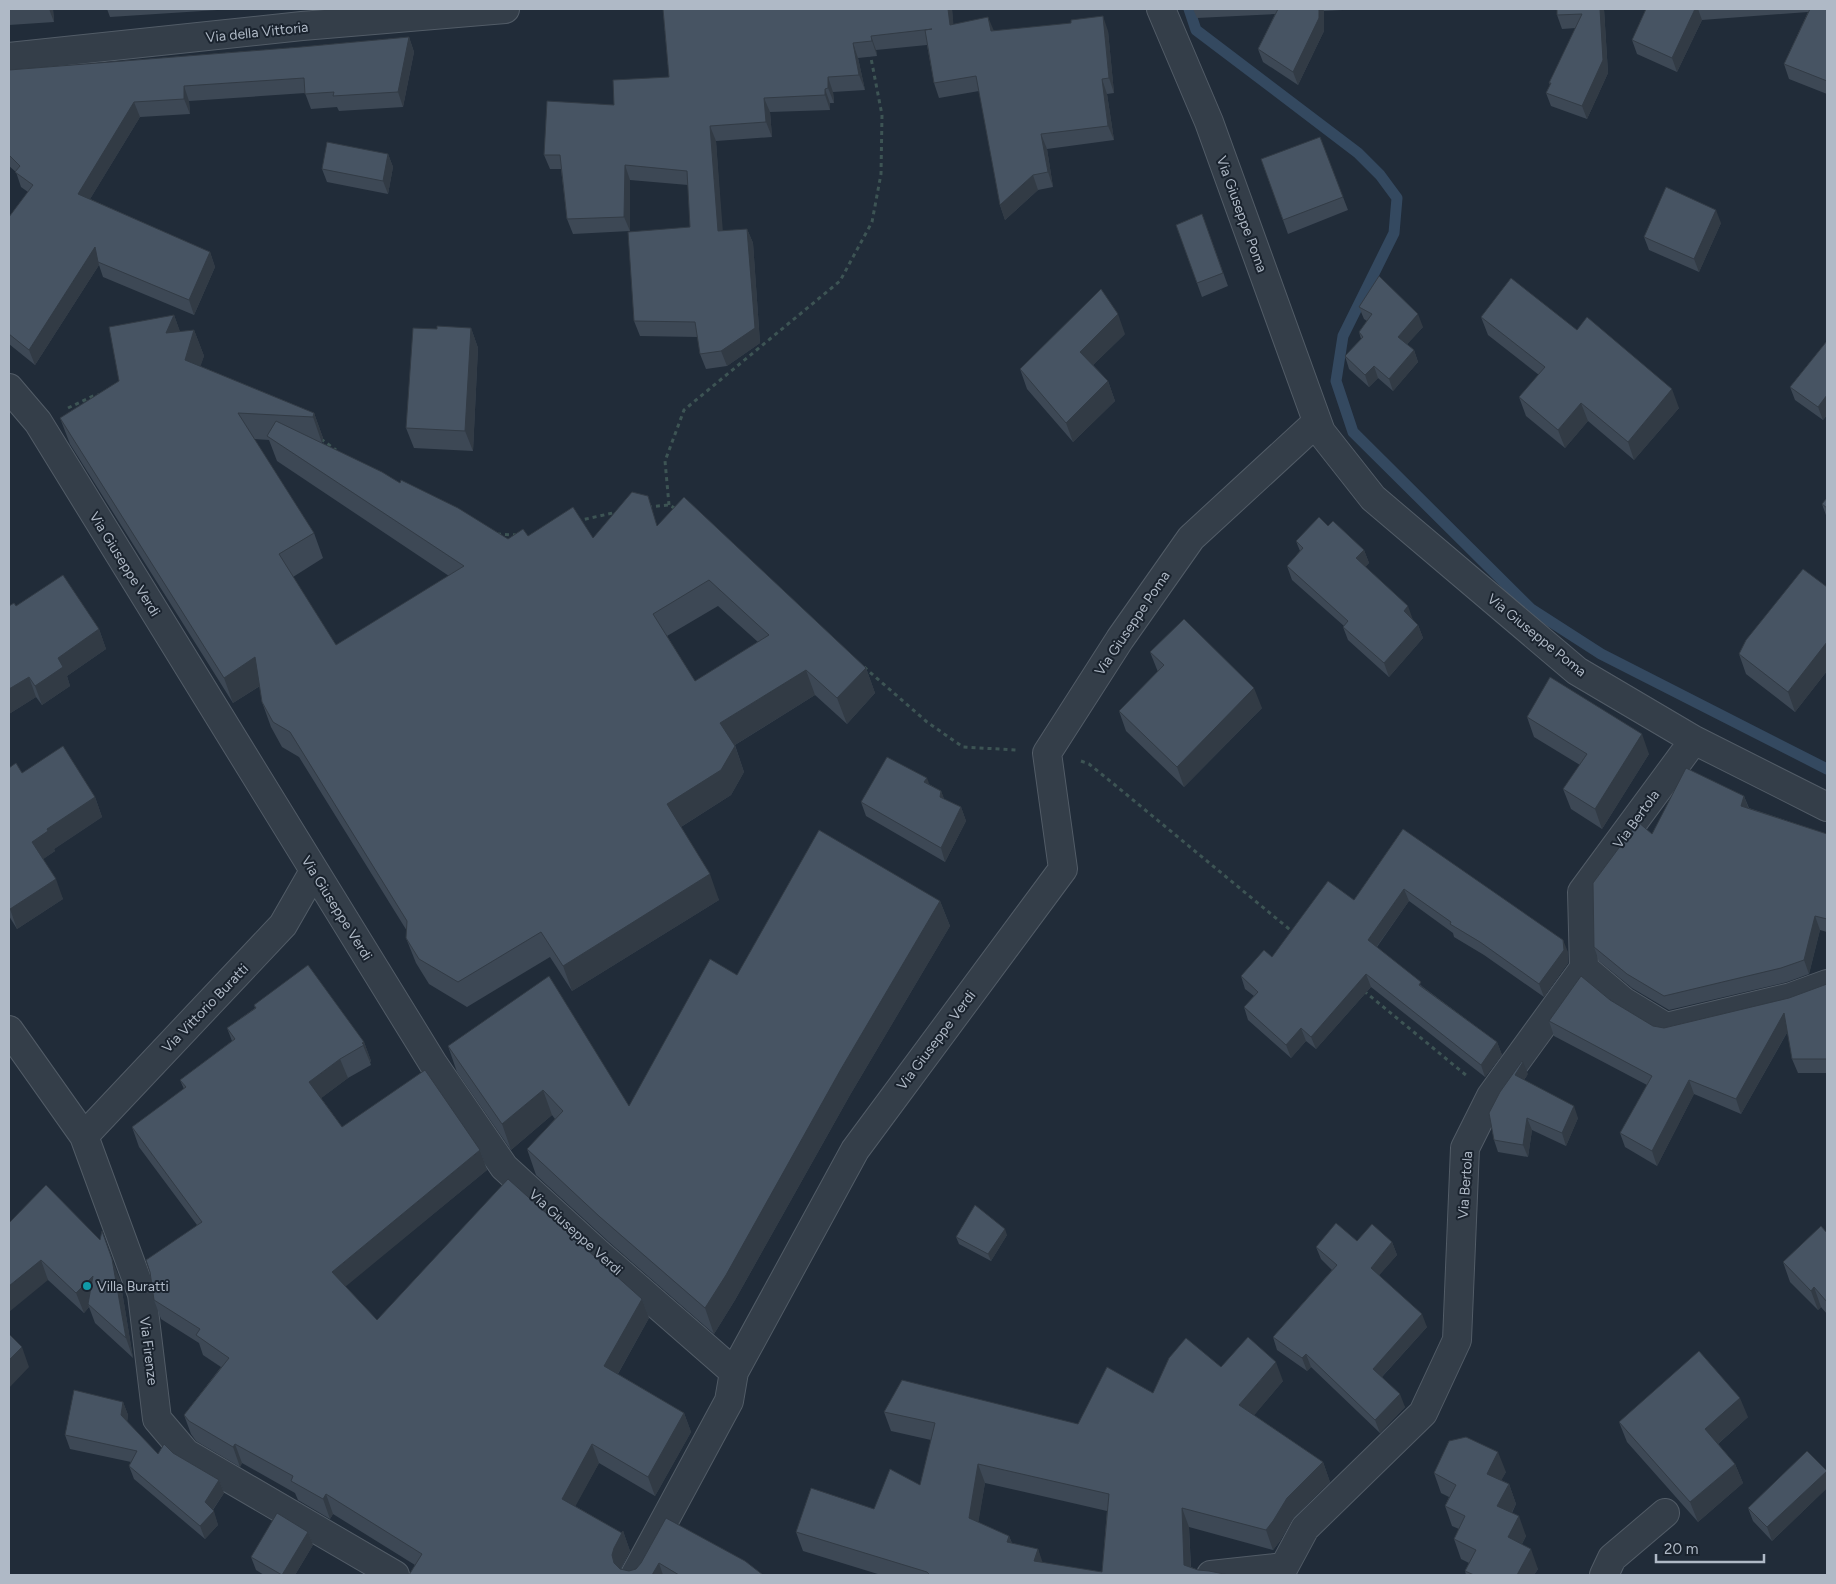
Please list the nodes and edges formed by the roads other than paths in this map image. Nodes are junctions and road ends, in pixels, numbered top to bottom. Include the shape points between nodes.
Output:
1 (505, 9) edge
2 (1160, 9) edge
3 (9, 57) edge
4 (9, 388) edge
5 (1317, 422) junction
6 (1694, 740) junction
7 (1047, 753) joint
8 (1827, 807) edge
9 (314, 871) junction
10 (1584, 968) junction
11 (1827, 984) edge
12 (9, 1030) edge
13 (84, 1136) junction
14 (734, 1372) junction
15 (1665, 1513) dead end
16 (1290, 1571) edge
17 (395, 1575) edge
18 (636, 1575) edge
19 (1212, 1575) edge
20 (1604, 1575) edge

1 - 3 street, Via della Vittoria via 302,26
2 - 5 street, Via Giuseppe Poma via 1209,122
4 - 9 street, Via Giuseppe Verdi via 38,422
5 - 6 street, Via Giuseppe Poma via 1321,432 1373,498 1577,671
5 - 7 street, Via Giuseppe Poma via 1191,538 1120,639
6 - 8 street, Via Giuseppe Poma
6 - 10 street, Via Bertola via 1582,892
7 - 14 street, Via Giuseppe Verdi via 1063,869 854,1150
9 - 13 street, Via Vittorio Buratti via 283,926
9 - 14 street, Via Giuseppe Verdi via 434,1065 504,1167
10 - 11 street via 1623,1001 1666,1026 1792,997
10 - 16 street, Via Bertola via 1490,1096 1465,1148 1456,1340 1423,1413 1305,1528
12 - 13 street, Via Firenze
13 - 17 street, Via Firenze via 142,1294 157,1419 186,1453
14 - 18 street, Via Giuseppe Verdi via 729,1401
15 - 20 street via 1612,1558
16 - 19 street, Via Bertola

